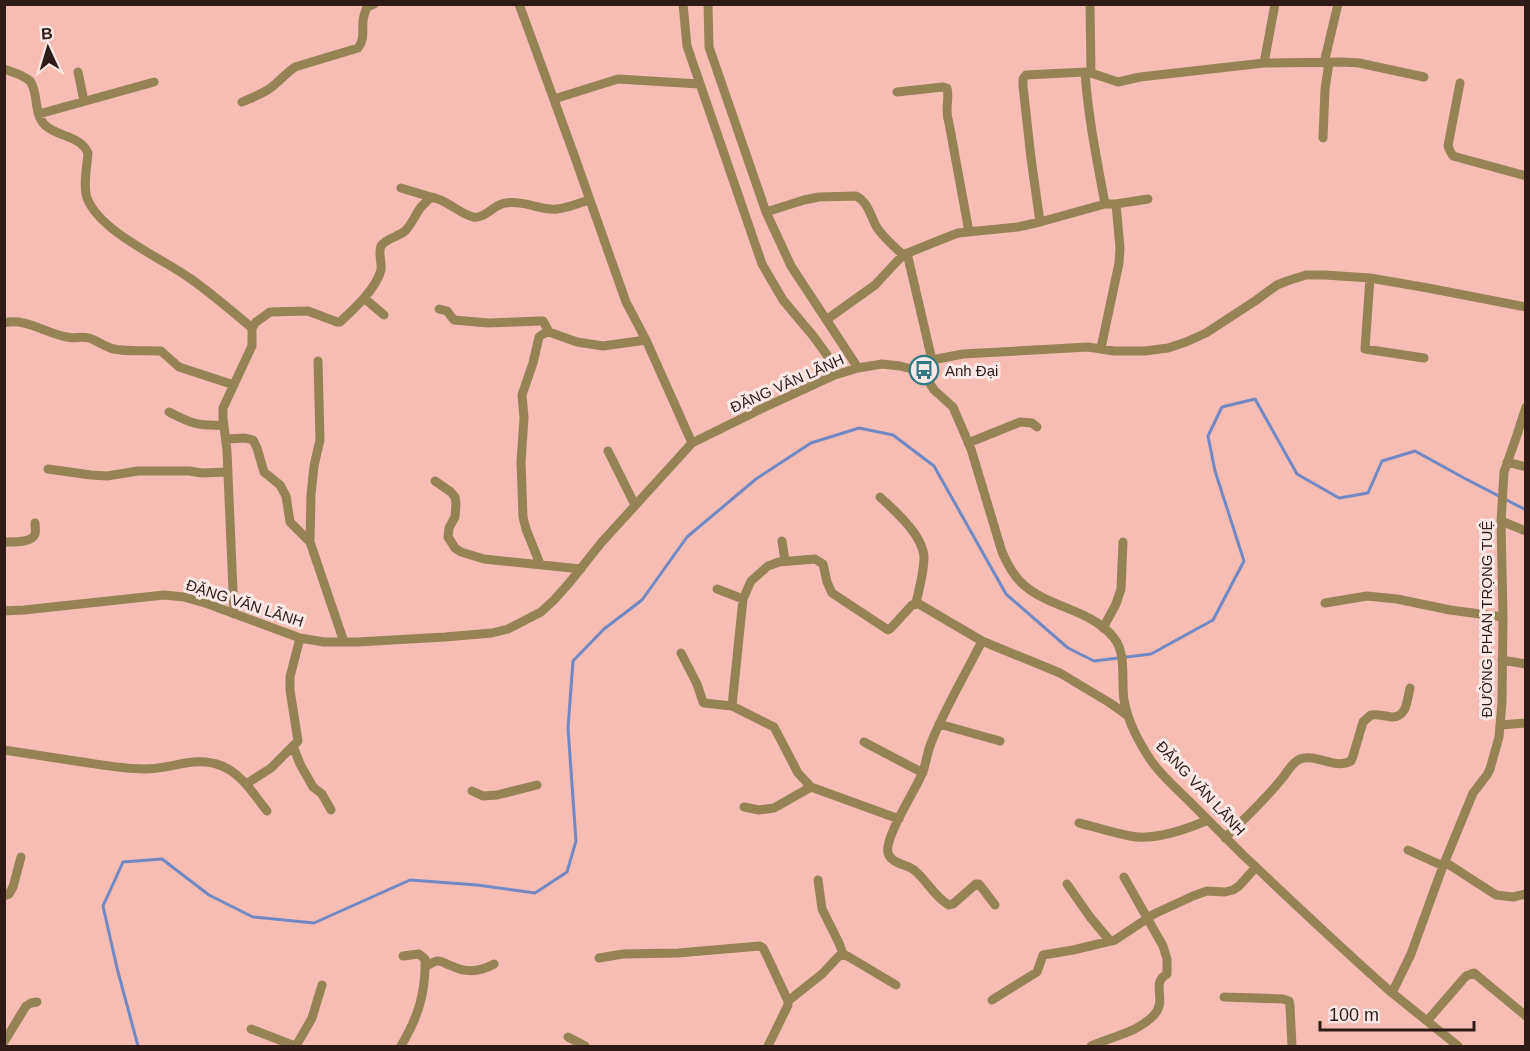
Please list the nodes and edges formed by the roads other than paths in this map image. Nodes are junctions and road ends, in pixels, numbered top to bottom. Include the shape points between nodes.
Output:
1 (374, 4) edge
2 (519, 4) edge
3 (683, 4) edge
4 (708, 4) edge
5 (1090, 4) edge
6 (1275, 4) edge
7 (1338, 4) edge
8 (709, 47) junction
9 (689, 53) junction
10 (1264, 63) junction
11 (1326, 63) junction
12 (4, 69) edge
13 (78, 72) dead end
14 (1088, 72) junction
15 (1424, 78) dead end
16 (154, 82) dead end
17 (1460, 83) dead end
18 (699, 84) junction
19 (897, 92) dead end
20 (554, 99) junction
21 (84, 101) junction
22 (242, 102) dead end
23 (39, 114) junction
24 (1323, 138) dead end
25 (1526, 176) edge
26 (401, 188) dead end
27 (431, 197) junction
28 (1148, 199) dead end
29 (589, 200) junction
30 (1105, 204) junction
31 (1116, 204) junction
32 (766, 212) junction
33 (1040, 222) junction
34 (969, 232) junction
35 (905, 254) junction
36 (1370, 278) junction
37 (364, 298) junction
38 (1526, 307) edge
39 (439, 309) dead end
40 (384, 315) dead end
41 (826, 320) junction
42 (4, 323) edge
43 (252, 328) junction
44 (549, 332) junction
45 (646, 340) junction
46 (1101, 348) junction
47 (1424, 358) dead end
48 (932, 360) junction
49 (318, 361) dead end
50 (858, 368) junction
51 (916, 370) junction
52 (835, 375) junction
53 (234, 385) junction
54 (1526, 407) edge
55 (169, 412) dead end
56 (224, 426) junction
57 (1037, 427) dead end
58 (226, 439) junction
59 (968, 442) junction
60 (692, 443) junction
61 (608, 451) dead end
62 (1505, 467) junction
63 (1526, 467) edge
64 (48, 469) dead end
65 (228, 472) junction
66 (435, 481) dead end
67 (880, 497) dead end
68 (635, 506) junction
69 (1501, 521) junction
70 (35, 523) dead end
71 (1526, 531) edge
72 (782, 540) dead end
73 (4, 542) edge
74 (310, 542) junction
75 (1123, 542) dead end
76 (784, 561) junction
77 (540, 564) junction
78 (581, 569) junction
79 (717, 589) dead end
80 (743, 599) junction
81 (916, 603) junction
82 (1325, 603) dead end
83 (4, 611) edge
84 (234, 614) junction
85 (1503, 617) junction
86 (1103, 628) junction
87 (300, 638) junction
88 (982, 641) junction
89 (344, 642) junction
90 (681, 653) dead end
91 (1502, 660) junction
92 (1526, 664) edge
93 (1410, 688) dead end
94 (732, 706) junction
95 (1127, 715) junction
96 (1526, 723) edge
97 (939, 724) junction
98 (1500, 725) junction
99 (1000, 741) dead end
100 (864, 742) dead end
101 (293, 746) junction
102 (4, 750) edge
103 (923, 773) junction
104 (246, 784) junction
105 (537, 785) dead end
106 (811, 787) junction
107 (472, 791) dead end
108 (744, 807) dead end
109 (331, 810) dead end
110 (267, 812) dead end
111 (899, 819) junction
112 (1208, 820) junction
113 (1079, 823) dead end
114 (1225, 838) junction
115 (1408, 850) dead end
116 (21, 857) dead end
117 (1444, 864) junction
118 (1256, 867) junction
119 (1124, 876) dead end
120 (818, 880) dead end
121 (1067, 884) dead end
122 (1526, 894) edge
123 (4, 896) edge
124 (995, 905) dead end
125 (1147, 918) junction
126 (1110, 941) junction
127 (843, 954) junction
128 (403, 956) dead end
129 (599, 958) dead end
130 (494, 964) dead end
131 (425, 968) junction
132 (321, 985) dead end
133 (896, 985) dead end
134 (1392, 993) junction
135 (1224, 997) dead end
136 (992, 1000) dead end
137 (788, 1001) junction
138 (38, 1002) dead end
139 (1526, 1016) edge
140 (1427, 1021) junction
141 (251, 1029) dead end
142 (568, 1037) dead end
143 (4, 1042) edge
144 (295, 1047) edge
145 (401, 1047) edge
146 (585, 1047) edge
147 (768, 1047) edge
148 (1091, 1047) edge
149 (1292, 1047) edge
150 (1458, 1047) edge

1 - 22 street via 364,16 363,41 358,48 295,67 271,88
2 - 20 street
3 - 9 street
4 - 8 street
5 - 14 street
6 - 10 street
7 - 11 street
8 - 9 street
8 - 32 street
9 - 18 street
10 - 11 street
10 - 14 street via 1118,82
11 - 15 street via 1359,63
11 - 24 street
12 - 23 street via 32,84
13 - 21 street
14 - 30 street via 1087,97
14 - 33 street via 1032,74 1023,79
16 - 21 street
17 - 25 street via 1450,151 1454,156
18 - 20 street via 618,79
18 - 52 street via 762,264 783,300 827,355
19 - 34 street via 947,88 947,117
20 - 29 street
21 - 23 street
23 - 43 street via 47,127 87,149 86,196 99,217 119,235 193,280
26 - 27 street
27 - 29 street via 476,218 502,203 557,209
27 - 37 street via 402,233 382,246 380,272
28 - 31 street
29 - 45 street via 626,302
30 - 31 street
30 - 33 street
31 - 46 street via 1119,263
32 - 35 street via 819,197 856,196 865,203 878,230
32 - 41 street via 791,266
33 - 34 street
34 - 35 street via 945,237
35 - 41 street via 875,285
35 - 48 street
36 - 38 street
36 - 46 street via 1298,277 1277,285 1186,342 1145,351
36 - 47 street via 1365,349
37 - 40 street
37 - 43 street via 340,322 308,311 270,312
39 - 44 street via 447,311 454,320 543,321
41 - 50 street
42 - 53 street via 33,326 69,338 86,337 117,350 161,351 178,367
43 - 53 street via 252,346
44 - 45 street via 603,346
44 - 77 street via 539,337 522,394 523,517
45 - 60 street
46 - 48 street via 1015,350
48 - 51 street
49 - 74 street via 320,440 313,475
50 - 51 street, ĐẶNG VĂN LÃNH via 882,364
50 - 52 street, ĐẶNG VĂN LÃNH
51 - 59 street, ĐẶNG VĂN LÃNH via 953,407
52 - 60 street, ĐẶNG VĂN LÃNH
53 - 56 street via 224,408
54 - 62 street, ĐƯỜNG PHAN TRỌNG TUỆ
55 - 56 street via 191,423
56 - 58 street
57 - 59 street via 1020,422
58 - 65 street
58 - 74 street via 253,440 264,472 280,485 286,496 290,522
59 - 86 street, ĐẶNG VĂN LÃNH via 1002,552 1016,577 1034,593
60 - 68 street, ĐẶNG VĂN LÃNH
61 - 68 street
62 - 63 street
62 - 69 street, ĐƯỜNG PHAN TRỌNG TUỆ
64 - 65 street via 107,476 138,471
65 - 84 street
66 - 77 street via 456,500 448,537 455,548 484,559
67 - 81 street via 906,521 924,555
68 - 78 street, ĐẶNG VĂN LÃNH
69 - 71 street
69 - 85 street, ĐƯỜNG PHAN TRỌNG TUỆ
70 - 73 street via 33,538
72 - 76 street
74 - 89 street
75 - 86 street via 1121,589
76 - 80 street via 768,566 751,581
76 - 81 street via 815,559 823,564 832,593 888,630
77 - 78 street
78 - 89 street, ĐẶNG VĂN LÃNH via 541,612 499,632
79 - 80 street
80 - 94 street
81 - 88 street
82 - 85 street via 1367,596
83 - 84 street, ĐẶNG VĂN LÃNH via 164,595 193,599
84 - 87 street, ĐẶNG VĂN LÃNH
85 - 91 street, ĐƯỜNG PHAN TRỌNG TUỆ
86 - 95 street, ĐẶNG VĂN LÃNH via 1118,643
87 - 89 street, ĐẶNG VĂN LÃNH
87 - 101 street via 290,677 298,736
88 - 95 street via 1060,673
88 - 97 street
90 - 94 street via 702,702
91 - 92 street
91 - 98 street, ĐƯỜNG PHAN TRỌNG TUỆ
93 - 114 street via 1400,716 1371,715 1363,722 1351,761 1294,762
94 - 106 street via 774,727 798,773
95 - 112 street, ĐẶNG VĂN LÃNH via 1154,765
96 - 98 street
97 - 99 street
97 - 103 street
98 - 117 street, ĐƯỜNG PHAN TRỌNG TUỆ via 1490,769 1473,793
100 - 103 street
101 - 104 street via 271,768
101 - 109 street via 313,787
102 - 104 street via 135,769 205,762 234,772
103 - 111 street
104 - 110 street
105 - 107 street via 497,795 483,796
106 - 108 street via 774,808
106 - 111 street
111 - 124 street via 888,845 890,857 913,868 949,905 976,884
112 - 113 street via 1170,833 1131,837
112 - 114 street, ĐẶNG VĂN LÃNH
114 - 118 street, ĐẶNG VĂN LÃNH
115 - 117 street
116 - 123 street via 13,887
117 - 122 street via 1496,895
117 - 134 street, ĐƯỜNG PHAN TRỌNG TUỆ via 1411,954
118 - 125 street via 1233,890 1207,891
118 - 134 street, ĐẶNG VĂN LÃNH
119 - 125 street
120 - 127 street via 822,909
121 - 126 street
125 - 126 street
125 - 148 street via 1167,958 1167,974 1159,981 1159,1006 1137,1029
126 - 136 street via 1043,955 1037,972
127 - 133 street
127 - 137 street
128 - 131 street via 419,954 425,959
129 - 137 street via 760,946
130 - 131 street via 470,971 438,961
131 - 145 street via 420,1008
132 - 144 street via 312,1018
134 - 140 street, ĐẶNG VĂN LÃNH
135 - 149 street via 1289,1001
137 - 147 street
138 - 143 street via 26,1006
139 - 140 street via 1474,974 1466,976
140 - 150 street, ĐẶNG VĂN LÃNH
141 - 144 street
142 - 146 street

